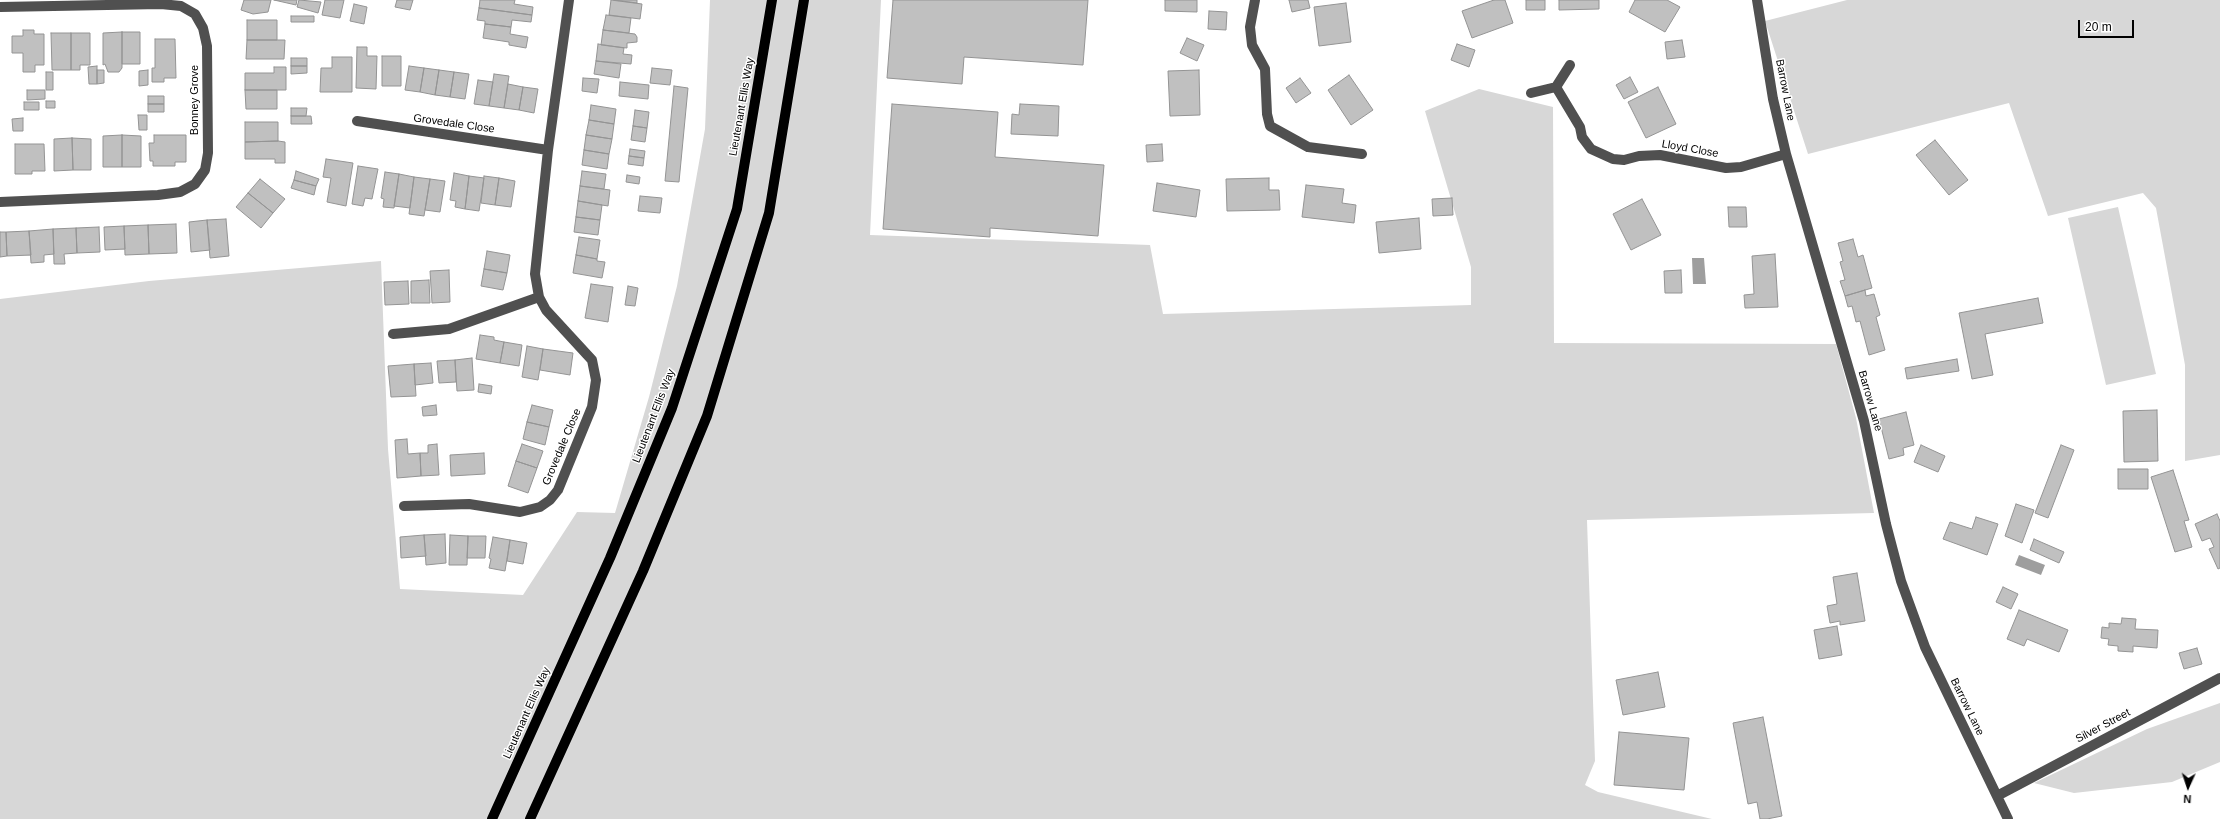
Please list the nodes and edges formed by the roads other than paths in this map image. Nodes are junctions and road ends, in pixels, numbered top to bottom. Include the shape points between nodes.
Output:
1 (570, 0) edge
2 (772, 0) edge
3 (804, 0) edge
4 (1255, 0) edge
5 (1757, 0) edge
6 (0, 7) edge
7 (1570, 65) dead end
8 (1556, 87) junction
9 (1531, 93) dead end
10 (357, 121) dead end
11 (548, 150) junction
12 (1362, 154) dead end
13 (1786, 154) junction
14 (0, 202) edge
15 (539, 297) junction
16 (394, 334) dead end
17 (404, 506) dead end
18 (2220, 678) edge
19 (1998, 796) junction
20 (492, 819) edge
21 (530, 819) edge
22 (2008, 819) edge

1 - 11 street, Grovedale Close
2 - 20 main road, Lieutenant Ellis Way via 737,208 672,408 610,558
3 - 21 main road via 769,213 707,416 643,571
4 - 12 street via 1250,27 1252,45 1265,69 1270,126 1308,146
5 - 13 street, Barrow Lane via 1773,99
6 - 14 street, Bonney Grove via 161,4 181,6 195,14 203,28 207,46 208,153 205,170 195,184 180,192
7 - 8 street
8 - 9 street
8 - 13 street, Lloyd Close via 1591,149 1613,159 1660,155 1726,168 1741,167
10 - 11 street, Grovedale Close
11 - 15 street, Grovedale Close via 536,261 536,287
13 - 19 street, Barrow Lane via 1864,421 1901,581 1925,647
15 - 16 street via 449,329
15 - 17 street, Grovedale Close via 555,321 592,360 595,370 596,391 592,407 558,490 540,507 520,512 469,504
18 - 19 street, Silver Street
19 - 22 street, Barrow Lane

